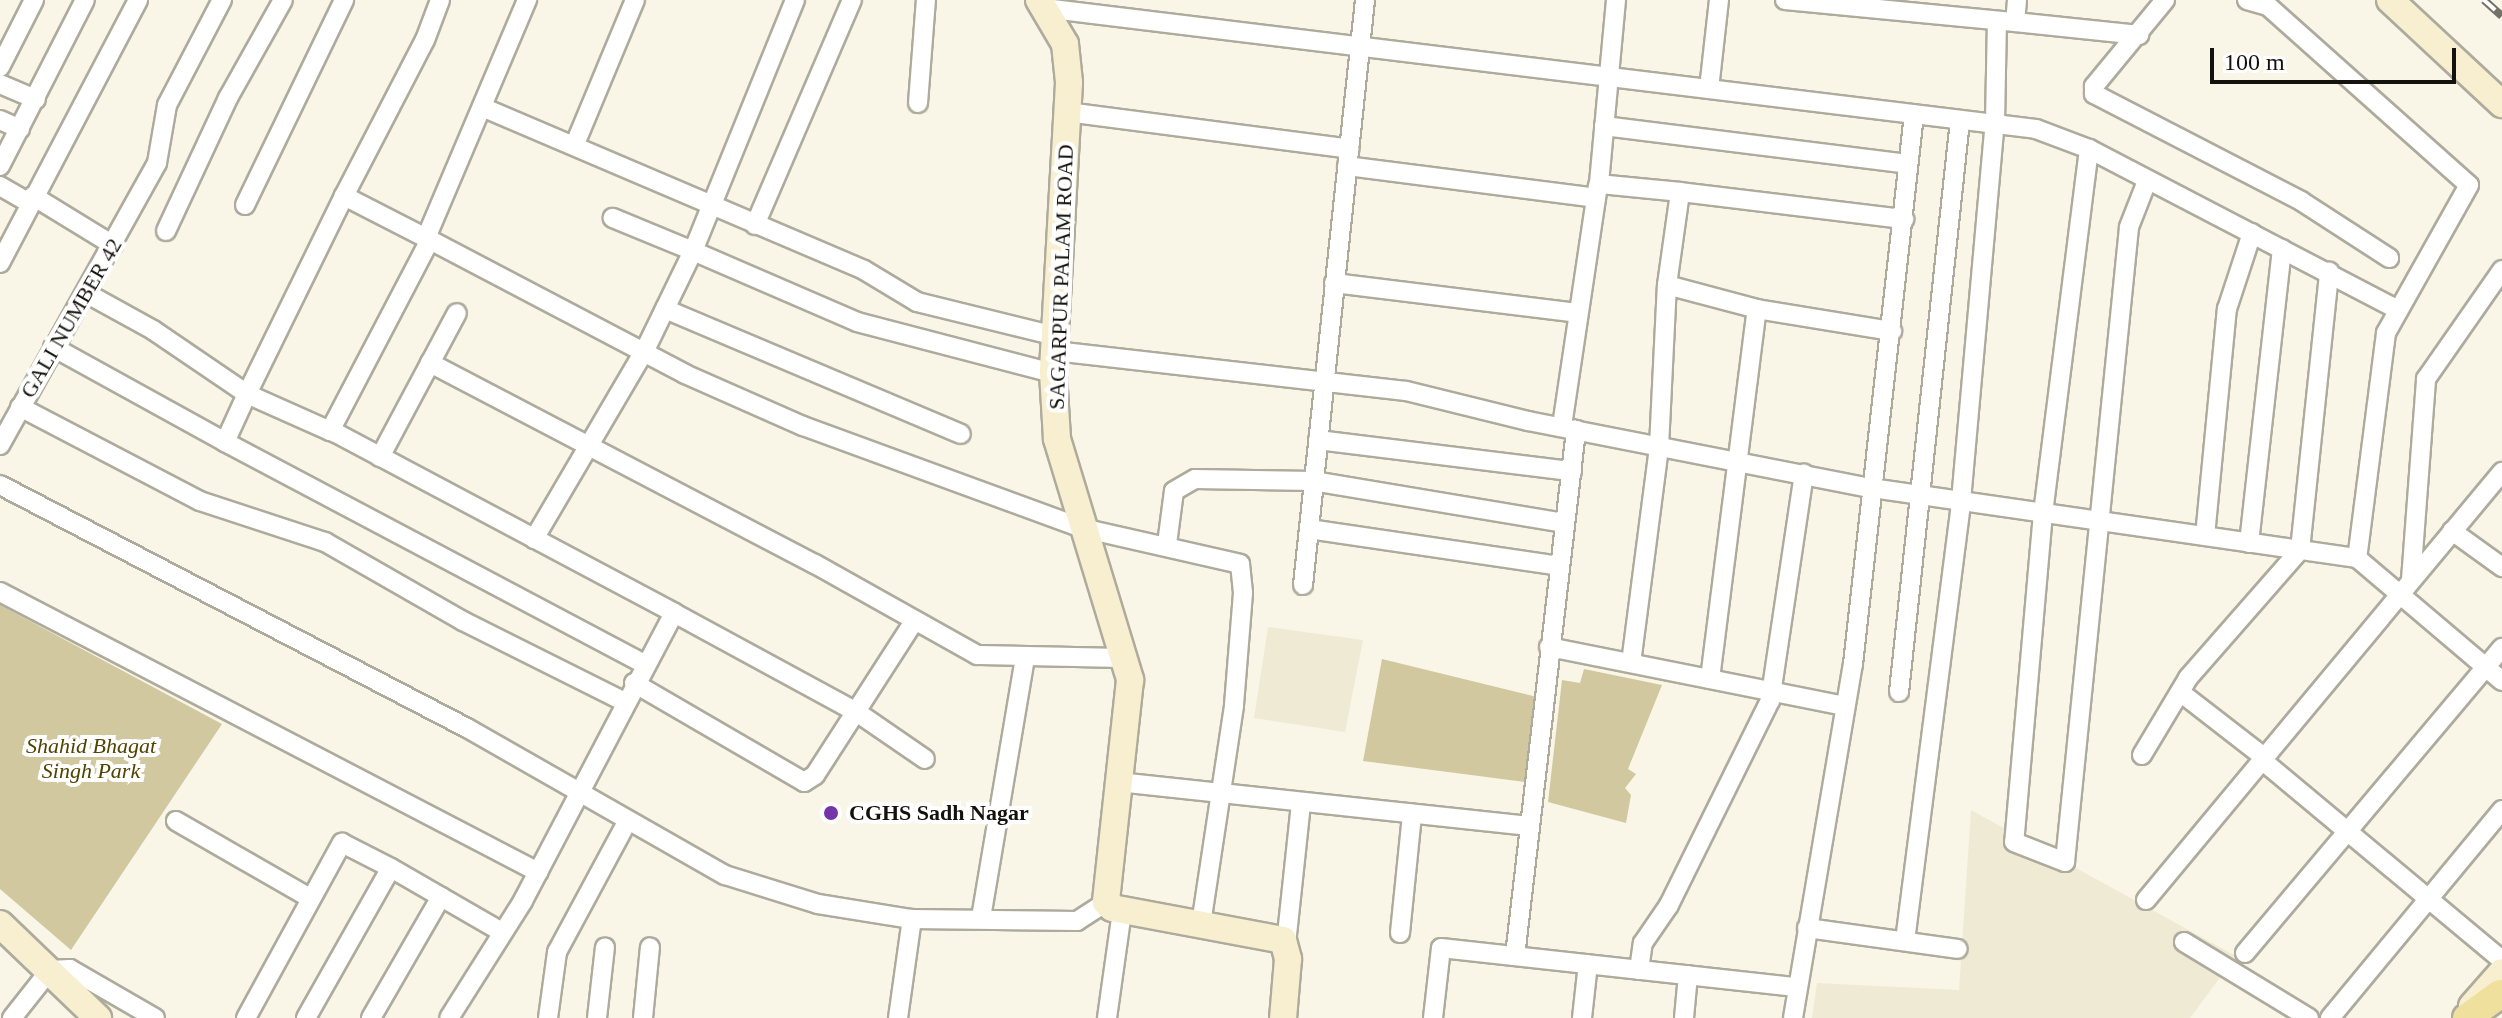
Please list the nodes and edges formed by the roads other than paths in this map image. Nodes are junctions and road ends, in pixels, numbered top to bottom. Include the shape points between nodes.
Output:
1 (34, 0) edge
2 (85, 0) edge
3 (138, 0) edge
4 (222, 0) edge
5 (283, 0) edge
6 (344, 0) edge
7 (440, 0) edge
8 (527, 0) edge
9 (635, 0) edge
10 (795, 0) edge
11 (852, 0) edge
12 (926, 0) edge
13 (1365, 0) edge
14 (1616, 0) edge
15 (1719, 0) edge
16 (1785, 0) edge
17 (2017, 0) edge
18 (2165, 0) edge
19 (2247, 0) edge
20 (2390, 0) edge
21 (1041, 4) edge
22 (2006, 21) junction
23 (2139, 35) junction
24 (1362, 46) junction
25 (0, 67) edge
26 (1609, 74) junction
27 (0, 84) edge
28 (1709, 89) junction
29 (36, 99) junction
30 (918, 103) dead end
31 (2502, 104) edge
32 (482, 107) junction
33 (1067, 112) junction
34 (1914, 114) junction
35 (0, 120) edge
36 (1960, 120) junction
37 (1995, 123) junction
38 (1604, 126) junction
39 (20, 129) junction
40 (575, 144) junction
41 (2089, 149) junction
42 (1348, 158) junction
43 (1908, 164) junction
44 (0, 166) edge
45 (2147, 181) junction
46 (0, 186) edge
47 (1598, 191) junction
48 (1680, 192) junction
49 (344, 196) junction
50 (31, 200) junction
51 (245, 205) dead end
52 (712, 205) junction
53 (613, 218) dead end
54 (1904, 219) junction
55 (755, 225) junction
56 (166, 231) dead end
57 (2252, 233) junction
58 (428, 239) junction
59 (113, 245) junction
60 (2282, 249) junction
61 (693, 251) junction
62 (2389, 258) dead end
63 (0, 263) edge
64 (2502, 270) edge
65 (2329, 272) junction
66 (1334, 283) junction
67 (1667, 285) junction
68 (86, 293) junction
69 (665, 309) junction
70 (1757, 309) junction
71 (2397, 309) junction
72 (457, 313) dead end
73 (1577, 313) junction
74 (1892, 331) junction
75 (53, 347) junction
76 (643, 352) junction
77 (1054, 354) junction
78 (430, 363) junction
79 (1323, 383) junction
80 (247, 394) junction
81 (20, 407) junction
82 (1569, 428) junction
83 (330, 431) junction
84 (961, 434) dead end
85 (1318, 440) junction
86 (225, 442) junction
87 (0, 445) edge
88 (589, 447) junction
89 (1659, 447) junction
90 (380, 457) junction
91 (1741, 462) junction
92 (1572, 471) junction
93 (2502, 472) edge
94 (1804, 474) junction
95 (1313, 481) junction
96 (0, 485) edge
97 (1871, 488) junction
98 (1920, 495) junction
99 (1961, 501) junction
100 (2043, 513) junction
101 (2101, 521) junction
102 (1564, 523) junction
103 (1082, 528) junction
104 (1309, 529) junction
105 (2452, 531) junction
106 (2205, 536) junction
107 (534, 539) junction
108 (2249, 543) junction
109 (1167, 544) junction
110 (2300, 550) junction
111 (2357, 558) junction
112 (1559, 566) junction
113 (2502, 567) edge
114 (1303, 585) dead end
115 (2406, 587) junction
116 (0, 592) edge
117 (674, 613) junction
118 (915, 620) junction
119 (1549, 647) junction
120 (2502, 648) edge
121 (1125, 658) junction
122 (1025, 659) junction
123 (1631, 663) junction
124 (644, 664) junction
125 (2486, 667) junction
126 (1710, 679) junction
127 (2502, 681) edge
128 (634, 683) junction
129 (1771, 692) junction
130 (1899, 692) dead end
131 (2180, 692) junction
132 (625, 702) junction
133 (1845, 706) junction
134 (858, 713) junction
135 (2142, 755) dead end
136 (925, 759) dead end
137 (2264, 760) junction
138 (1118, 782) junction
139 (578, 792) junction
140 (1221, 794) junction
141 (1301, 803) junction
142 (2502, 810) edge
143 (1412, 814) junction
144 (176, 821) dead end
145 (627, 822) junction
146 (1530, 826) junction
147 (2350, 833) junction
148 (391, 868) junction
149 (538, 872) junction
150 (441, 897) junction
151 (310, 898) junction
152 (1111, 899) junction
153 (2429, 899) junction
154 (2146, 900) dead end
155 (981, 918) junction
156 (912, 919) junction
157 (0, 924) edge
158 (1201, 925) junction
159 (1807, 928) junction
160 (502, 932) junction
161 (1400, 933) dead end
162 (1905, 941) junction
163 (2184, 942) dead end
164 (1286, 944) junction
165 (605, 947) dead end
166 (650, 947) dead end
167 (1958, 949) dead end
168 (2245, 953) dead end
169 (1515, 956) junction
170 (2502, 960) edge
171 (1588, 964) junction
172 (50, 970) junction
173 (1639, 970) junction
174 (1688, 975) junction
175 (2501, 986) edge
176 (1796, 987) junction
177 (93, 1016) edge
178 (12, 1018) edge
179 (155, 1018) edge
180 (246, 1018) edge
181 (306, 1018) edge
182 (371, 1018) edge
183 (449, 1018) edge
184 (548, 1018) edge
185 (597, 1018) edge
186 (643, 1018) edge
187 (898, 1018) edge
188 (1107, 1018) edge
189 (1283, 1018) edge
190 (1433, 1018) edge
191 (1582, 1018) edge
192 (1684, 1018) edge
193 (1793, 1018) edge
194 (2309, 1018) edge
195 (2330, 1018) edge
196 (2464, 1018) edge
197 (2479, 1018) edge

1 - 25 street
2 - 29 street
3 - 50 street
4 - 59 street, GALI NUMBER 42 via 167,105 163,151
5 - 56 street via 228,98
6 - 51 street
7 - 49 street
8 - 32 street
9 - 40 street
10 - 52 street
11 - 55 street
12 - 30 street
13 - 24 street
14 - 26 street
15 - 28 street
16 - 22 street
17 - 22 street
18 - 23 street
19 - 71 street via 2268,6 2469,185
20 - 31 street
21 - 24 street
21 - 33 street, SAGARPUR PALAM ROAD via 1065,44
22 - 23 street
22 - 37 street
23 - 62 street via 2094,86 2098,98 2301,201
24 - 26 street
24 - 42 street
26 - 28 street
26 - 38 street
27 - 29 street
28 - 34 street
29 - 39 street
32 - 40 street
32 - 58 street
33 - 42 street
33 - 77 street, SAGARPUR PALAM ROAD
34 - 36 street
34 - 43 street
35 - 39 street
36 - 37 street
36 - 98 street
37 - 41 street via 2051,133
37 - 99 street
38 - 43 street
38 - 47 street
39 - 44 street
40 - 52 street
41 - 45 street
41 - 100 street
42 - 47 street
42 - 66 street
43 - 54 street
45 - 57 street
45 - 101 street via 2129,227
46 - 50 street
47 - 48 street
47 - 73 street
48 - 54 street
48 - 67 street
49 - 58 street
49 - 80 street
50 - 59 street
50 - 63 street
52 - 55 street
52 - 61 street
53 - 61 street
54 - 74 street
55 - 77 street via 864,270 917,302
57 - 60 street
57 - 106 street via 2227,309
58 - 76 street
58 - 83 street
59 - 68 street, GALI NUMBER 42
60 - 65 street
60 - 108 street
61 - 69 street
61 - 77 street via 857,322
64 - 115 street via 2426,379
65 - 71 street
65 - 110 street
66 - 73 street
66 - 79 street
67 - 70 street
67 - 89 street
68 - 75 street, GALI NUMBER 42
68 - 80 street via 153,330
69 - 76 street
69 - 84 street
70 - 74 street
70 - 91 street
71 - 111 street via 2380,357
72 - 78 street
73 - 82 street
74 - 97 street
75 - 81 street, GALI NUMBER 42
75 - 86 street
76 - 88 street
76 - 103 street via 803,426
77 - 79 street
77 - 103 street, SAGARPUR PALAM ROAD via 1059,457
78 - 88 street
78 - 90 street
79 - 82 street via 1406,391
79 - 85 street
80 - 83 street
80 - 86 street
81 - 87 street, GALI NUMBER 42
81 - 132 street via 200,501 325,542 463,621
82 - 89 street
82 - 92 street
83 - 90 street
85 - 92 street
85 - 95 street
86 - 124 street
88 - 107 street
88 - 118 street
89 - 91 street
89 - 123 street
90 - 107 street
91 - 94 street
91 - 126 street
92 - 102 street
93 - 105 street
94 - 97 street
94 - 129 street
95 - 102 street
95 - 104 street
95 - 109 street via 1185,482 1170,500
96 - 139 street via 467,728
97 - 98 street
97 - 133 street
98 - 99 street
98 - 130 street
99 - 100 street
99 - 162 street
100 - 101 street
100 - 101 street via 2014,842 2065,862
101 - 106 street
102 - 112 street
103 - 109 street
103 - 121 street, SAGARPUR PALAM ROAD
104 - 112 street
104 - 114 street
105 - 113 street
105 - 115 street
106 - 108 street
107 - 117 street
108 - 110 street
109 - 140 street via 1225,557 1242,570 1237,676
110 - 111 street
110 - 131 street
111 - 115 street
112 - 119 street
115 - 125 street
115 - 137 street
116 - 149 street
117 - 124 street
117 - 134 street
118 - 122 street via 977,655
118 - 134 street
119 - 123 street
119 - 146 street
120 - 125 street
121 - 122 street
121 - 138 street, SAGARPUR PALAM ROAD via 1129,696
122 - 155 street
123 - 126 street
124 - 128 street
125 - 127 street
125 - 147 street
126 - 129 street
128 - 132 street
128 - 134 street via 798,781 815,775
129 - 133 street
129 - 173 street via 1669,905 1643,943
131 - 135 street
131 - 137 street
132 - 139 street
133 - 159 street
134 - 136 street
137 - 147 street
137 - 154 street
138 - 140 street
138 - 152 street, SAGARPUR PALAM ROAD
139 - 145 street
139 - 149 street
140 - 141 street
140 - 158 street
141 - 143 street
141 - 164 street
142 - 153 street
143 - 146 street
143 - 161 street
144 - 151 street
145 - 156 street via 725,875 818,904
145 - 184 street via 557,952
146 - 169 street
147 - 153 street
147 - 168 street
148 - 150 street
148 - 151 street via 342,843
148 - 181 street
149 - 160 street
150 - 160 street
150 - 182 street
151 - 180 street
152 - 155 street via 1077,921
152 - 158 street
152 - 188 street
153 - 170 street
153 - 195 street
155 - 156 street
156 - 187 street
157 - 172 street
158 - 164 street via 1273,935
159 - 162 street
159 - 176 street
160 - 183 street
162 - 167 street
163 - 194 street
164 - 189 street
165 - 185 street
166 - 186 street
169 - 171 street
169 - 190 street via 1441,948
171 - 173 street
171 - 191 street
172 - 177 street
172 - 178 street
172 - 179 street via 82,974
173 - 174 street
174 - 176 street
174 - 192 street
175 - 196 main road
175 - 197 main road
176 - 193 street

